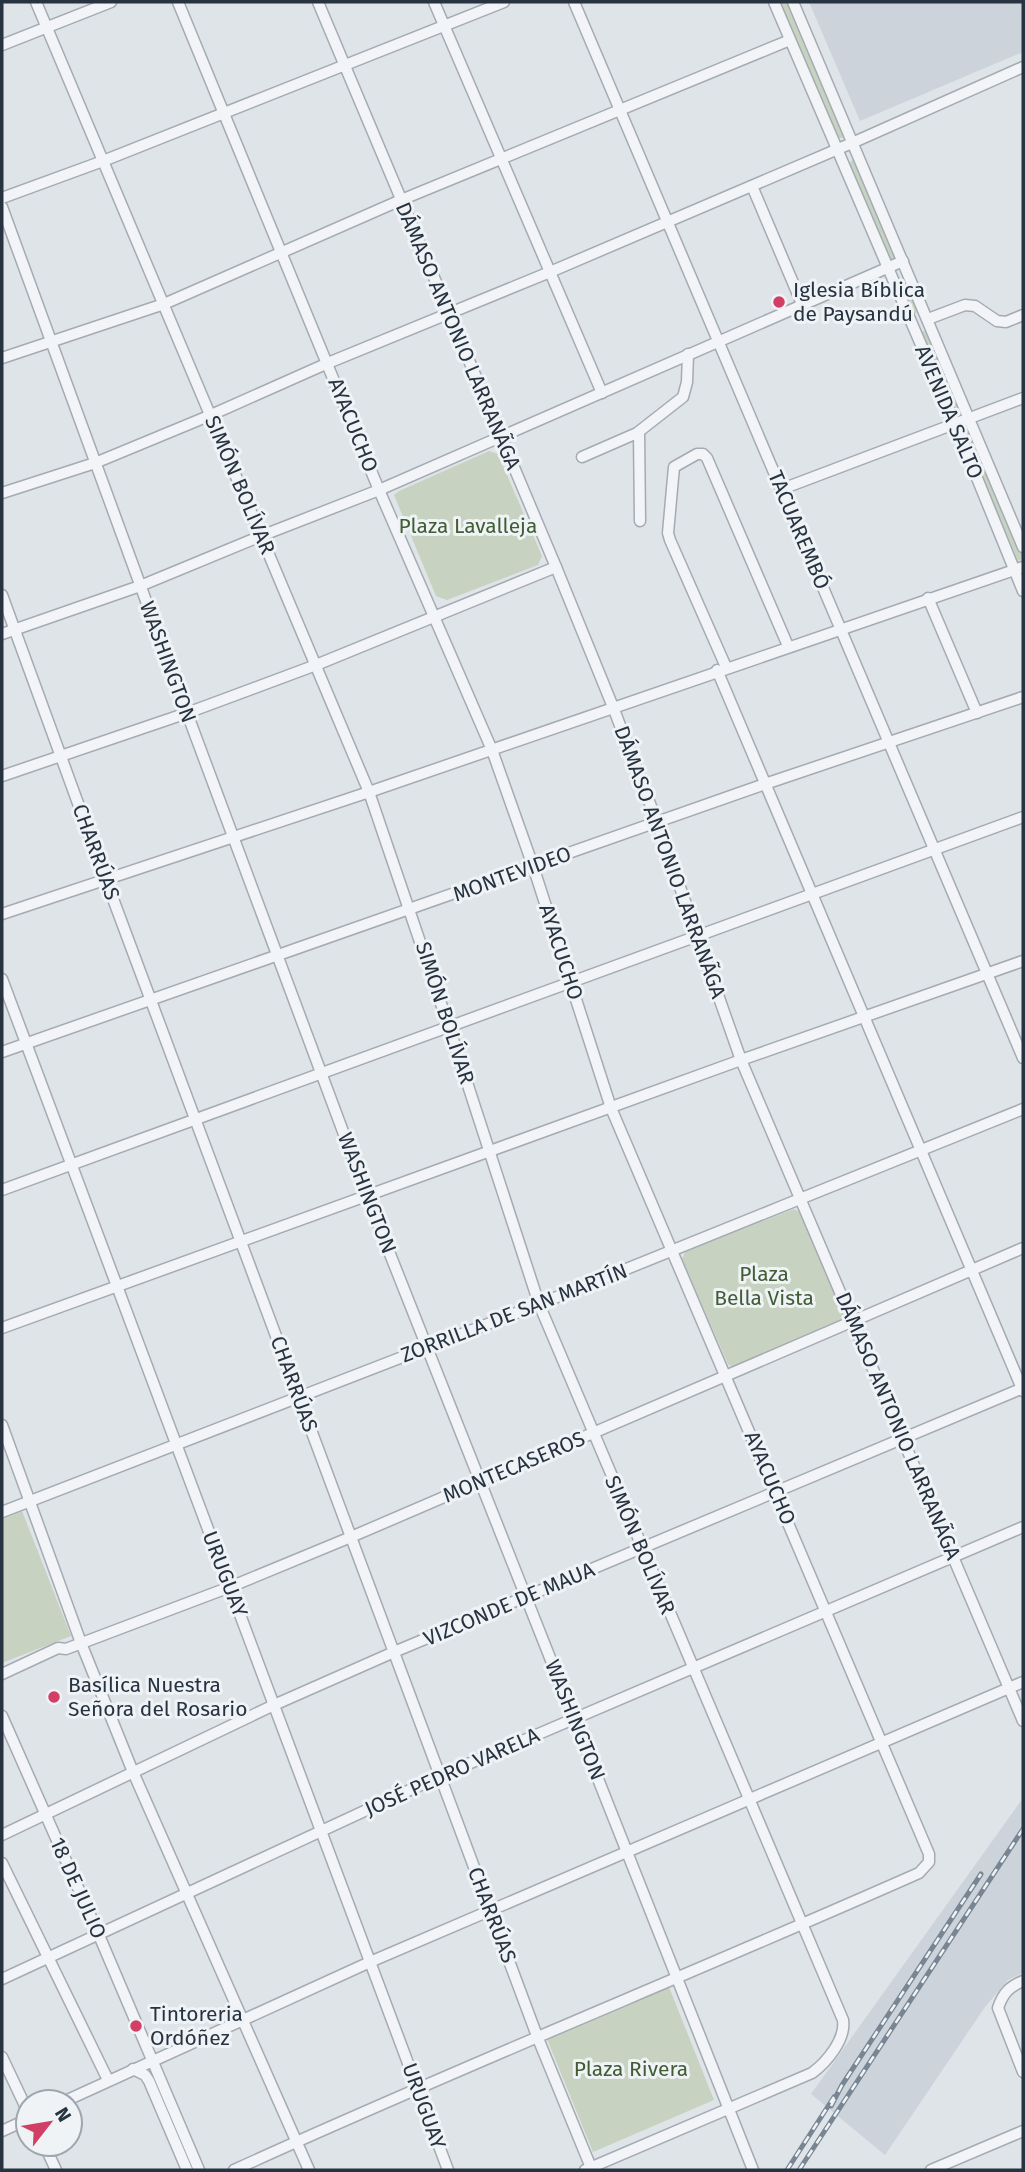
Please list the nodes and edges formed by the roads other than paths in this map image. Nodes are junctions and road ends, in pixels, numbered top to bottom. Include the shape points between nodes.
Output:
1 (36, 2) edge
2 (111, 2) edge
3 (178, 2) edge
4 (318, 2) edge
5 (434, 2) edge
6 (504, 2) edge
7 (574, 2) edge
8 (774, 2) edge
9 (793, 2) edge
10 (444, 26) junction
11 (46, 27) junction
12 (790, 40) junction
13 (2, 45) edge
14 (344, 65) junction
15 (1023, 66) edge
16 (620, 110) junction
17 (223, 114) junction
18 (852, 143) junction
19 (836, 149) junction
20 (502, 159) junction
21 (103, 161) junction
22 (751, 186) junction
23 (2, 198) edge
24 (401, 200) junction
25 (2, 207) edge
26 (667, 221) junction
27 (280, 252) junction
28 (903, 261) junction
29 (887, 268) junction
30 (550, 272) junction
31 (164, 303) junction
32 (802, 304) junction
33 (448, 312) junction
34 (1023, 315) edge
35 (927, 317) junction
36 (911, 322) junction
37 (717, 341) junction
38 (51, 342) junction
39 (688, 354) junction
40 (2, 358) edge
41 (328, 363) junction
42 (602, 393) junction
43 (1023, 398) edge
44 (211, 415) junction
45 (970, 418) junction
46 (954, 424) junction
47 (639, 432) junction
48 (502, 438) junction
49 (582, 457) dead end
50 (95, 463) junction
51 (782, 489) junction
52 (379, 491) junction
53 (2, 493) edge
54 (640, 521) dead end
55 (261, 536) junction
56 (1023, 547) edge
57 (556, 567) junction
58 (1019, 568) edge
59 (140, 586) junction
60 (1023, 591) edge
61 (2, 595) edge
62 (928, 598) junction
63 (433, 616) junction
64 (841, 628) junction
65 (14, 629) junction
66 (2, 634) edge
67 (788, 646) junction
68 (316, 665) junction
69 (722, 669) junction
70 (1023, 697) edge
71 (613, 707) junction
72 (187, 713) junction
73 (977, 713) junction
74 (889, 743) junction
75 (492, 750) junction
76 (61, 757) junction
77 (2, 776) edge
78 (765, 784) junction
79 (369, 792) junction
80 (1023, 817) edge
81 (657, 822) junction
82 (233, 838) junction
83 (935, 849) junction
84 (533, 866) junction
85 (106, 880) junction
86 (811, 894) junction
87 (410, 910) junction
88 (2, 915) edge
89 (698, 935) junction
90 (278, 956) junction
91 (1023, 961) edge
92 (988, 975) junction
93 (2, 979) edge
94 (570, 983) junction
95 (151, 1000) junction
96 (864, 1018) junction
97 (449, 1027) junction
98 (26, 1044) junction
99 (2, 1052) edge
100 (1023, 1058) edge
101 (741, 1060) junction
102 (322, 1073) junction
103 (611, 1108) junction
104 (1023, 1109) edge
105 (195, 1119) junction
106 (920, 1150) junction
107 (490, 1152) junction
108 (71, 1165) junction
109 (2, 1189) edge
110 (367, 1196) junction
111 (801, 1200) junction
112 (241, 1241) junction
113 (1023, 1248) edge
114 (672, 1251) junction
115 (972, 1269) junction
116 (117, 1286) junction
117 (539, 1304) junction
118 (853, 1321) junction
119 (2, 1328) edge
120 (427, 1347) junction
121 (726, 1376) junction
122 (1023, 1389) edge
123 (299, 1398) junction
124 (2, 1425) edge
125 (592, 1433) junction
126 (903, 1439) junction
127 (176, 1443) junction
128 (480, 1480) junction
129 (776, 1492) junction
130 (30, 1501) junction
131 (2, 1513) edge
132 (1023, 1527) edge
133 (351, 1537) junction
134 (642, 1549) junction
135 (954, 1556) junction
136 (230, 1587) junction
137 (526, 1597) junction
138 (827, 1611) junction
139 (81, 1643) junction
140 (394, 1652) junction
141 (693, 1668) junction
142 (2, 1674) edge
143 (1023, 1682) edge
144 (1010, 1689) junction
145 (274, 1705) junction
146 (2, 1716) edge
147 (574, 1718) junction
148 (1023, 1721) edge
149 (882, 1743) junction
150 (133, 1772) junction
151 (440, 1776) junction
152 (749, 1799) junction
153 (45, 1814) junction
154 (320, 1830) junction
155 (2, 1835) edge
156 (627, 1852) junction
157 (2, 1863) edge
158 (187, 1892) junction
159 (490, 1910) junction
160 (802, 1924) junction
161 (98, 1933) junction
162 (49, 1957) junction
163 (370, 1962) junction
164 (677, 1978) junction
165 (2, 1979) edge
166 (1023, 1981) edge
167 (242, 2021) junction
168 (537, 2036) junction
169 (2, 2057) edge
170 (152, 2061) junction
171 (133, 2069) junction
172 (1023, 2073) edge
173 (108, 2080) junction
174 (417, 2087) junction
175 (17, 2088) edge
176 (84, 2092) edge
177 (728, 2109) junction
178 (1023, 2131) edge
179 (297, 2141) junction
180 (590, 2169) edge
181 (187, 2170) edge
182 (199, 2170) edge
183 (234, 2170) edge
184 (309, 2170) edge
185 (448, 2170) edge
186 (753, 2170) edge
187 (931, 2170) edge

1 - 11 street, SIMÓN BOLÍVAR
2 - 11 street
3 - 17 street, AYACUCHO
4 - 14 street, DÁMASO ANTONIO LARRANÃGA
5 - 10 street
6 - 10 street
7 - 16 street, TACUAREMBÓ
8 - 12 street, AVENIDA SALTO
9 - 18 street, AVENIDA SALTO
10 - 14 street
10 - 20 street
11 - 13 street
11 - 21 street, SIMÓN BOLÍVAR
12 - 16 street
12 - 19 street, AVENIDA SALTO
14 - 17 street
14 - 24 street, DÁMASO ANTONIO LARRANÃGA
15 - 18 street
16 - 20 street
16 - 26 street, TACUAREMBÓ
17 - 21 street
17 - 27 street, AYACUCHO
18 - 19 street
18 - 28 street, AVENIDA SALTO
19 - 22 street
19 - 29 street, AVENIDA SALTO
20 - 24 street
20 - 30 street
21 - 23 street
21 - 31 street, SIMÓN BOLÍVAR
22 - 26 street
22 - 32 street
24 - 27 street
24 - 33 street, DÁMASO ANTONIO LARRANÃGA
25 - 38 street, WASHINGTON
26 - 30 street
26 - 37 street, TACUAREMBÓ
27 - 31 street
27 - 41 street, AYACUCHO
28 - 29 street
28 - 35 street, AVENIDA SALTO
29 - 32 street
29 - 36 street, AVENIDA SALTO
30 - 33 street
30 - 42 street
31 - 38 street
31 - 44 street, SIMÓN BOLÍVAR
32 - 37 street
33 - 41 street
33 - 48 street, DÁMASO ANTONIO LARRANÃGA
34 - 35 street via 997,321 965,304
35 - 36 street
35 - 45 street, AVENIDA SALTO
36 - 46 street, AVENIDA SALTO
37 - 39 street
37 - 51 street, TACUAREMBÓ
38 - 40 street
38 - 50 street, WASHINGTON
39 - 42 street
39 - 47 street via 682,397
41 - 44 street
41 - 52 street, AYACUCHO
42 - 48 street
43 - 45 street
44 - 50 street
44 - 55 street, SIMÓN BOLÍVAR
45 - 46 street
45 - 56 street, AVENIDA SALTO
46 - 51 street
46 - 58 street, AVENIDA SALTO
47 - 49 street
47 - 54 street
48 - 52 street
48 - 57 street, DÁMASO ANTONIO LARRANÃGA
50 - 53 street
50 - 59 street, WASHINGTON
51 - 64 street, TACUAREMBÓ
52 - 55 street
52 - 63 street, AYACUCHO
55 - 59 street
55 - 68 street, SIMÓN BOLÍVAR
57 - 63 street
57 - 71 street, DÁMASO ANTONIO LARRANÃGA
58 - 60 street, AVENIDA SALTO
58 - 62 street
59 - 65 street
59 - 72 street, WASHINGTON
61 - 65 street, CHARRÚAS
62 - 64 street
62 - 73 street
63 - 68 street
63 - 75 street, AYACUCHO
64 - 67 street
64 - 74 street, TACUAREMBÓ
65 - 66 street
65 - 76 street, CHARRÚAS
67 - 69 street
67 - 69 street via 707,458 697,454 674,467 668,533
68 - 72 street
68 - 79 street, SIMÓN BOLÍVAR
69 - 71 street
69 - 78 street
70 - 73 street, MONTEVIDEO
71 - 75 street
71 - 81 street, DÁMASO ANTONIO LARRANÃGA
72 - 76 street
72 - 82 street, WASHINGTON
73 - 74 street, MONTEVIDEO
74 - 78 street, MONTEVIDEO
74 - 83 street, TACUAREMBÓ
75 - 79 street
75 - 84 street, AYACUCHO
76 - 77 street
76 - 85 street, CHARRÚAS
78 - 81 street, MONTEVIDEO
78 - 86 street
79 - 82 street
79 - 87 street, SIMÓN BOLÍVAR
80 - 83 street
81 - 84 street, MONTEVIDEO
81 - 89 street, DÁMASO ANTONIO LARRANÃGA
82 - 85 street
82 - 90 street, WASHINGTON
83 - 86 street
83 - 92 street, TACUAREMBÓ
84 - 87 street, MONTEVIDEO
84 - 94 street, AYACUCHO
85 - 88 street
85 - 95 street, CHARRÚAS
86 - 89 street
86 - 96 street
87 - 90 street, MONTEVIDEO
87 - 97 street, SIMÓN BOLÍVAR
89 - 94 street
89 - 101 street, DÁMASO ANTONIO LARRANÃGA
90 - 95 street, MONTEVIDEO
90 - 102 street, WASHINGTON
91 - 92 street
92 - 96 street
92 - 100 street, TACUAREMBÓ
93 - 98 street, URUGUAY
94 - 97 street
94 - 103 street, AYACUCHO
95 - 98 street, MONTEVIDEO
95 - 105 street, CHARRÚAS
96 - 101 street
96 - 106 street
97 - 102 street
97 - 107 street, SIMÓN BOLÍVAR
98 - 99 street, MONTEVIDEO
98 - 108 street, URUGUAY
101 - 103 street
101 - 111 street, DÁMASO ANTONIO LARRANÃGA
102 - 105 street
102 - 110 street, WASHINGTON
103 - 107 street
103 - 114 street, AYACUCHO
104 - 106 street, ZORRILLA DE SAN MARTÍN
105 - 108 street
105 - 112 street, CHARRÚAS
106 - 111 street, ZORRILLA DE SAN MARTÍN
106 - 115 street
107 - 110 street
107 - 117 street, SIMÓN BOLÍVAR
108 - 109 street
108 - 116 street, URUGUAY
110 - 112 street
110 - 120 street, WASHINGTON
111 - 114 street, ZORRILLA DE SAN MARTÍN
111 - 118 street, DÁMASO ANTONIO LARRANÃGA
112 - 116 street
112 - 123 street, CHARRÚAS
113 - 115 street, MONTECASEROS
114 - 117 street, ZORRILLA DE SAN MARTÍN
114 - 121 street, AYACUCHO
115 - 118 street, MONTECASEROS
115 - 122 street
116 - 119 street
116 - 127 street, URUGUAY
117 - 120 street, ZORRILLA DE SAN MARTÍN
117 - 125 street, SIMÓN BOLÍVAR
118 - 121 street, MONTECASEROS
118 - 126 street, DÁMASO ANTONIO LARRANÃGA
120 - 123 street, ZORRILLA DE SAN MARTÍN
120 - 128 street, WASHINGTON
121 - 125 street, MONTECASEROS
121 - 129 street, AYACUCHO
122 - 126 street, VIZCONDE DE MAUA
123 - 127 street, ZORRILLA DE SAN MARTÍN
123 - 133 street, CHARRÚAS
124 - 130 street
125 - 128 street, MONTECASEROS
125 - 134 street, SIMÓN BOLÍVAR
126 - 129 street, VIZCONDE DE MAUA
126 - 135 street, DÁMASO ANTONIO LARRANÃGA
127 - 130 street, ZORRILLA DE SAN MARTÍN
127 - 136 street, URUGUAY
128 - 133 street, MONTECASEROS
128 - 137 street, WASHINGTON
129 - 134 street, VIZCONDE DE MAUA
129 - 138 street, AYACUCHO
130 - 131 street, ZORRILLA DE SAN MARTÍN
130 - 139 street
132 - 135 street, JOSÉ PEDRO VARELA
133 - 136 street, MONTECASEROS
133 - 140 street, CHARRÚAS
134 - 137 street, VIZCONDE DE MAUA
134 - 141 street, SIMÓN BOLÍVAR
135 - 138 street, JOSÉ PEDRO VARELA
135 - 144 street, DÁMASO ANTONIO LARRANÃGA
136 - 139 street, MONTECASEROS
136 - 145 street, URUGUAY
137 - 140 street, VIZCONDE DE MAUA
137 - 147 street, WASHINGTON
138 - 141 street, JOSÉ PEDRO VARELA
138 - 149 street, AYACUCHO
139 - 142 street, MONTECASEROS via 58,1648
139 - 150 street
140 - 145 street, VIZCONDE DE MAUA
140 - 151 street, CHARRÚAS
141 - 147 street, JOSÉ PEDRO VARELA
141 - 152 street, SIMÓN BOLÍVAR
143 - 144 street
144 - 148 street, DÁMASO ANTONIO LARRANÃGA
144 - 149 street
145 - 150 street, VIZCONDE DE MAUA
145 - 154 street, URUGUAY
146 - 153 street, 18 DE JULIO
147 - 151 street, JOSÉ PEDRO VARELA
147 - 156 street, WASHINGTON
149 - 152 street
149 - 160 street, AYACUCHO via 929,1862 919,1872
150 - 153 street, VIZCONDE DE MAUA
150 - 158 street
151 - 154 street, JOSÉ PEDRO VARELA
151 - 159 street, CHARRÚAS
152 - 156 street
152 - 160 street, SIMÓN BOLÍVAR
153 - 155 street, VIZCONDE DE MAUA
153 - 161 street, 18 DE JULIO
154 - 158 street, JOSÉ PEDRO VARELA
154 - 163 street, URUGUAY
156 - 159 street
156 - 164 street, WASHINGTON
157 - 162 street
158 - 161 street, JOSÉ PEDRO VARELA
158 - 167 street
159 - 163 street
159 - 168 street, CHARRÚAS
160 - 164 street
160 - 177 street, SIMÓN BOLÍVAR via 844,2028 825,2061 812,2073
161 - 162 street, JOSÉ PEDRO VARELA
161 - 170 street, 18 DE JULIO
162 - 165 street, JOSÉ PEDRO VARELA
162 - 173 street
163 - 167 street
163 - 174 street, URUGUAY
164 - 168 street
164 - 177 street, WASHINGTON
166 - 172 street via 1007,1990 998,2008
167 - 170 street
167 - 179 street
168 - 174 street
168 - 180 street, CHARRÚAS
169 - 175 street
170 - 171 street
170 - 182 street, 18 DE JULIO
171 - 173 street
171 - 181 street via 149,2081
173 - 176 street
174 - 179 street
174 - 185 street, URUGUAY
177 - 180 street
177 - 186 street, WASHINGTON
178 - 187 street
179 - 183 street
179 - 184 street

